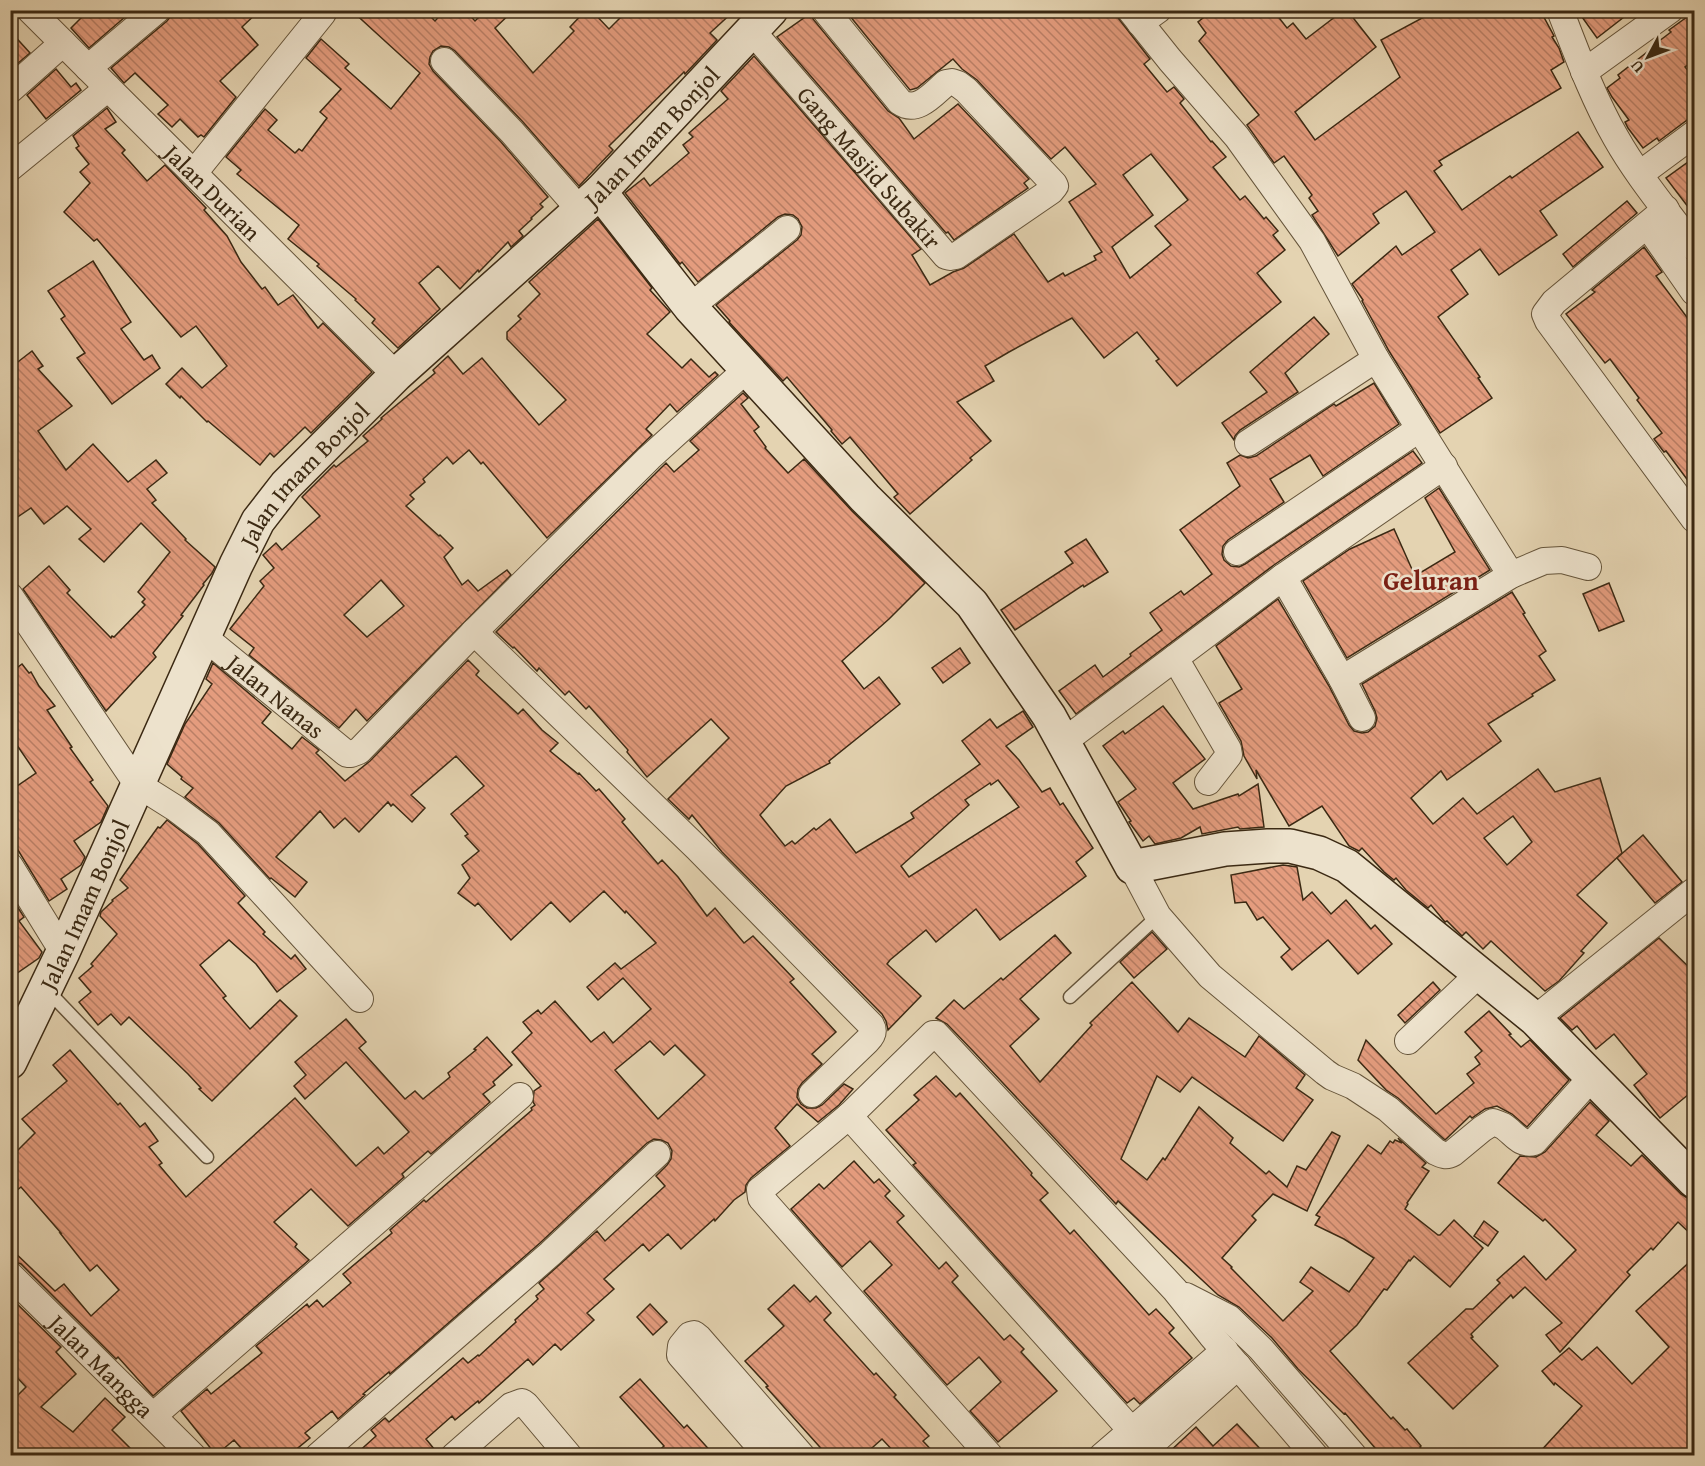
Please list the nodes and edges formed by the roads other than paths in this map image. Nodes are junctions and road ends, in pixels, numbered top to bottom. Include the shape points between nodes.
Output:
1 (30, 10) edge
2 (157, 10) edge
3 (825, 10) edge
4 (1560, 10) edge
5 (1670, 10) edge
6 (323, 13) dead end
7 (1143, 15) edge
8 (762, 21) edge
9 (63, 43) junction
10 (444, 61) dead end
11 (88, 68) junction
12 (1584, 72) junction
13 (108, 88) junction
14 (10, 90) edge
15 (1695, 134) edge
16 (10, 168) edge
17 (194, 173) junction
18 (1640, 174) junction
19 (590, 201) junction
20 (1657, 217) junction
21 (787, 229) dead end
22 (1695, 248) edge
23 (1695, 292) edge
24 (690, 307) junction
25 (1376, 359) junction
26 (747, 369) junction
27 (396, 375) junction
28 (1419, 429) junction
29 (1248, 443) dead end
30 (1444, 466) junction
31 (1695, 519) edge
32 (1237, 552) dead end
33 (1588, 567) dead end
34 (1511, 575) junction
35 (1283, 577) junction
36 (10, 596) edge
37 (474, 632) junction
38 (204, 637) junction
39 (1175, 658) junction
40 (1342, 680) junction
41 (1362, 717) dead end
42 (1063, 741) junction
43 (1208, 782) dead end
44 (137, 784) junction
45 (10, 866) edge
46 (1132, 867) junction
47 (1695, 891) edge
48 (1158, 916) junction
49 (63, 952) junction
50 (1479, 974) junction
51 (46, 989) junction
52 (1070, 997) dead end
53 (360, 999) dead end
54 (1535, 1019) junction
55 (1408, 1041) dead end
56 (10, 1062) edge
57 (1593, 1077) junction
58 (812, 1094) dead end
59 (520, 1096) dead end
60 (849, 1116) junction
61 (657, 1154) dead end
62 (207, 1157) dead end
63 (1695, 1181) edge
64 (10, 1275) edge
65 (1226, 1342) junction
66 (153, 1416) junction
67 (1139, 1448) edge
68 (193, 1455) edge
69 (318, 1455) edge
70 (454, 1455) edge
71 (569, 1455) edge
72 (768, 1455) edge
73 (802, 1455) edge
74 (990, 1455) edge
75 (1102, 1455) edge
76 (1315, 1455) edge
77 (1354, 1455) edge

1 - 9 street, Jalan Durian
2 - 11 street
3 - 8 street, Gang Masjid Subakir via 900,102 918,106 946,83 958,84 1055,186 956,256 946,256
4 - 12 street
5 - 12 street
6 - 17 street
7 - 25 street via 1170,60 1237,137 1312,241
8 - 19 street, Jalan Imam Bonjol
9 - 11 street, Jalan Durian
9 - 14 street
10 - 19 street via 512,132
11 - 13 street, Jalan Durian
12 - 18 street via 1601,110
13 - 16 street
13 - 17 street, Jalan Durian
15 - 18 street
17 - 27 street, Jalan Durian
18 - 20 street
19 - 24 street
19 - 27 street, Jalan Imam Bonjol
20 - 22 street
20 - 23 street
20 - 31 street via 1554,302 1545,314
21 - 24 street
24 - 26 street
25 - 28 street
25 - 29 street
26 - 37 street via 649,458
26 - 42 street via 866,498 972,604
27 - 38 street, Jalan Imam Bonjol via 286,485 258,521
28 - 30 street
28 - 32 street
30 - 34 street
30 - 35 street
33 - 34 street via 1562,560 1544,561
34 - 40 street
35 - 39 street
35 - 40 street
36 - 44 street
37 - 38 street, Jalan Nanas via 359,751 351,754
37 - 58 street via 697,848 871,1025 873,1034
38 - 44 street, Jalan Imam Bonjol
39 - 42 street
39 - 43 street via 1228,749 1229,755
40 - 41 street
42 - 46 street
44 - 49 street, Jalan Imam Bonjol
44 - 53 street via 208,833
45 - 49 street
46 - 48 street
46 - 50 street via 1224,849 1290,846 1319,853 1347,866
47 - 54 street
48 - 52 lane
48 - 57 street via 1210,976 1325,1072 1388,1109 1443,1155 1453,1153 1493,1122 1521,1142 1534,1142
49 - 51 street, Jalan Imam Bonjol
50 - 54 street
50 - 55 street
51 - 56 street, Jalan Imam Bonjol
51 - 62 lane
54 - 57 street
57 - 63 street
59 - 66 street
60 - 65 street via 934,1034
60 - 67 street
60 - 74 street via 760,1190 761,1198
61 - 69 street via 550,1254
64 - 66 street, Jalan Mangga
65 - 67 street
65 - 76 street
65 - 77 street via 1261,1349
66 - 68 street, Jalan Mangga
67 - 75 street
70 - 71 street via 511,1406 522,1402
72 - 73 street via 680,1355 681,1346 690,1335 699,1338

